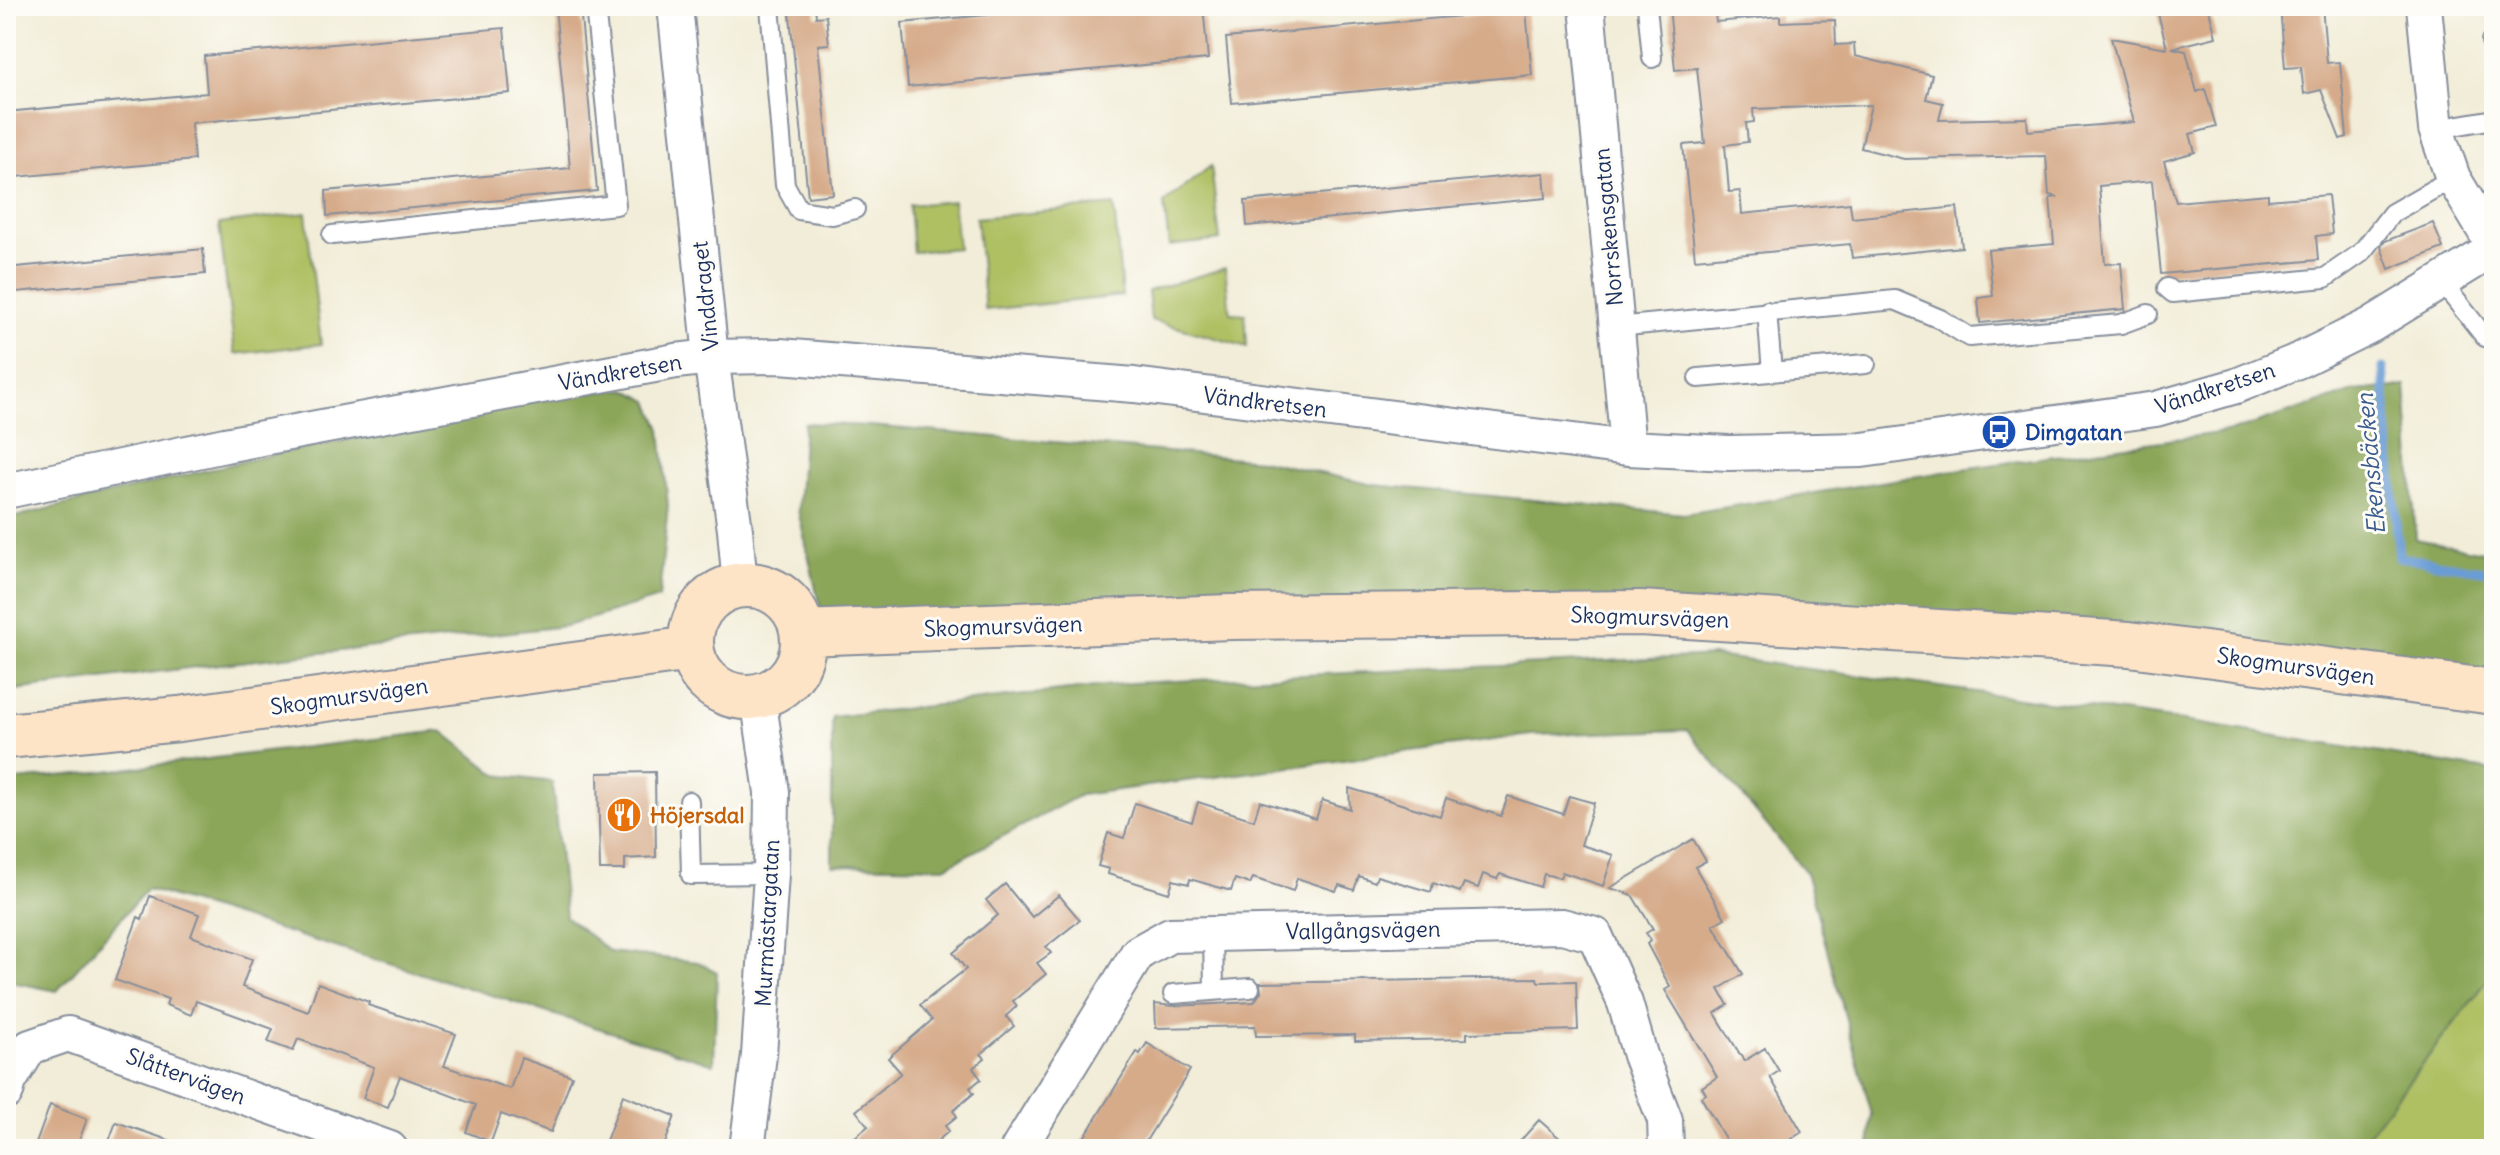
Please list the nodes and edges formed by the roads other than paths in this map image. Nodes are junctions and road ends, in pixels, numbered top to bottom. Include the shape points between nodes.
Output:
1 (595, 6) edge
2 (675, 6) edge
3 (770, 6) edge
4 (1587, 6) edge
5 (1647, 6) edge
6 (2424, 6) edge
7 (1652, 58) dead end
8 (2494, 119) edge
9 (2436, 129) junction
10 (2453, 178) junction
11 (855, 209) dead end
12 (332, 235) dead end
13 (2494, 248) edge
14 (2440, 280) junction
15 (2167, 288) dead end
16 (1767, 311) junction
17 (2148, 314) dead end
18 (1617, 327) junction
19 (2485, 337) dead end
20 (711, 357) junction
21 (1866, 364) dead end
22 (1772, 372) junction
23 (1698, 378) dead end
24 (1628, 448) junction
25 (6, 491) edge
26 (740, 585) junction
27 (803, 633) junction
28 (691, 649) junction
29 (2494, 692) edge
30 (758, 697) junction
31 (6, 736) edge
32 (689, 801) dead end
33 (771, 874) junction
34 (1213, 934) junction
35 (1250, 988) dead end
36 (1214, 991) junction
37 (1173, 994) dead end
38 (6, 1092) edge
39 (390, 1149) edge
40 (747, 1149) edge
41 (1018, 1149) edge
42 (1666, 1149) edge

1 - 12 lane via 616,205
2 - 20 street, Vinddraget
3 - 11 lane via 785,185 799,210 832,215
4 - 18 street, Norrskensgatan
5 - 7 lane
6 - 9 street
8 - 9 lane
9 - 10 street
10 - 13 street
10 - 15 lane via 2392,213 2361,253 2325,278 2173,293
13 - 14 street, Vändkretsen
14 - 19 lane
14 - 24 street, Vändkretsen via 2371,325 2300,360 2156,409 1862,450 1729,453
16 - 17 lane via 1895,300 1969,337 2121,324
16 - 18 lane
16 - 22 lane
18 - 24 street, Norrskensgatan
20 - 24 street, Vändkretsen via 780,356 1134,385
20 - 25 street, Vändkretsen via 241,442
20 - 26 street, Vinddraget
21 - 22 lane
22 - 23 lane
26 - 27 street via 774,591 798,616
26 - 28 street via 708,600 692,631
27 - 29 street, Skogmursvägen via 1231,617 1640,613 2129,644
27 - 30 street via 797,668 787,682
28 - 30 street via 697,666 721,691
28 - 31 street, Skogmursvägen via 179,719
30 - 33 street, Murmästargatan via 772,792
32 - 33 lane via 691,875
33 - 40 street, Murmästargatan
34 - 36 lane
34 - 41 street, Vallgångsvägen via 1170,935 1138,953
34 - 42 street, Vallgångsvägen via 1562,926 1595,935 1665,1120
35 - 36 lane
36 - 37 lane
38 - 39 street, Slåttervägen via 30,1047 68,1034

